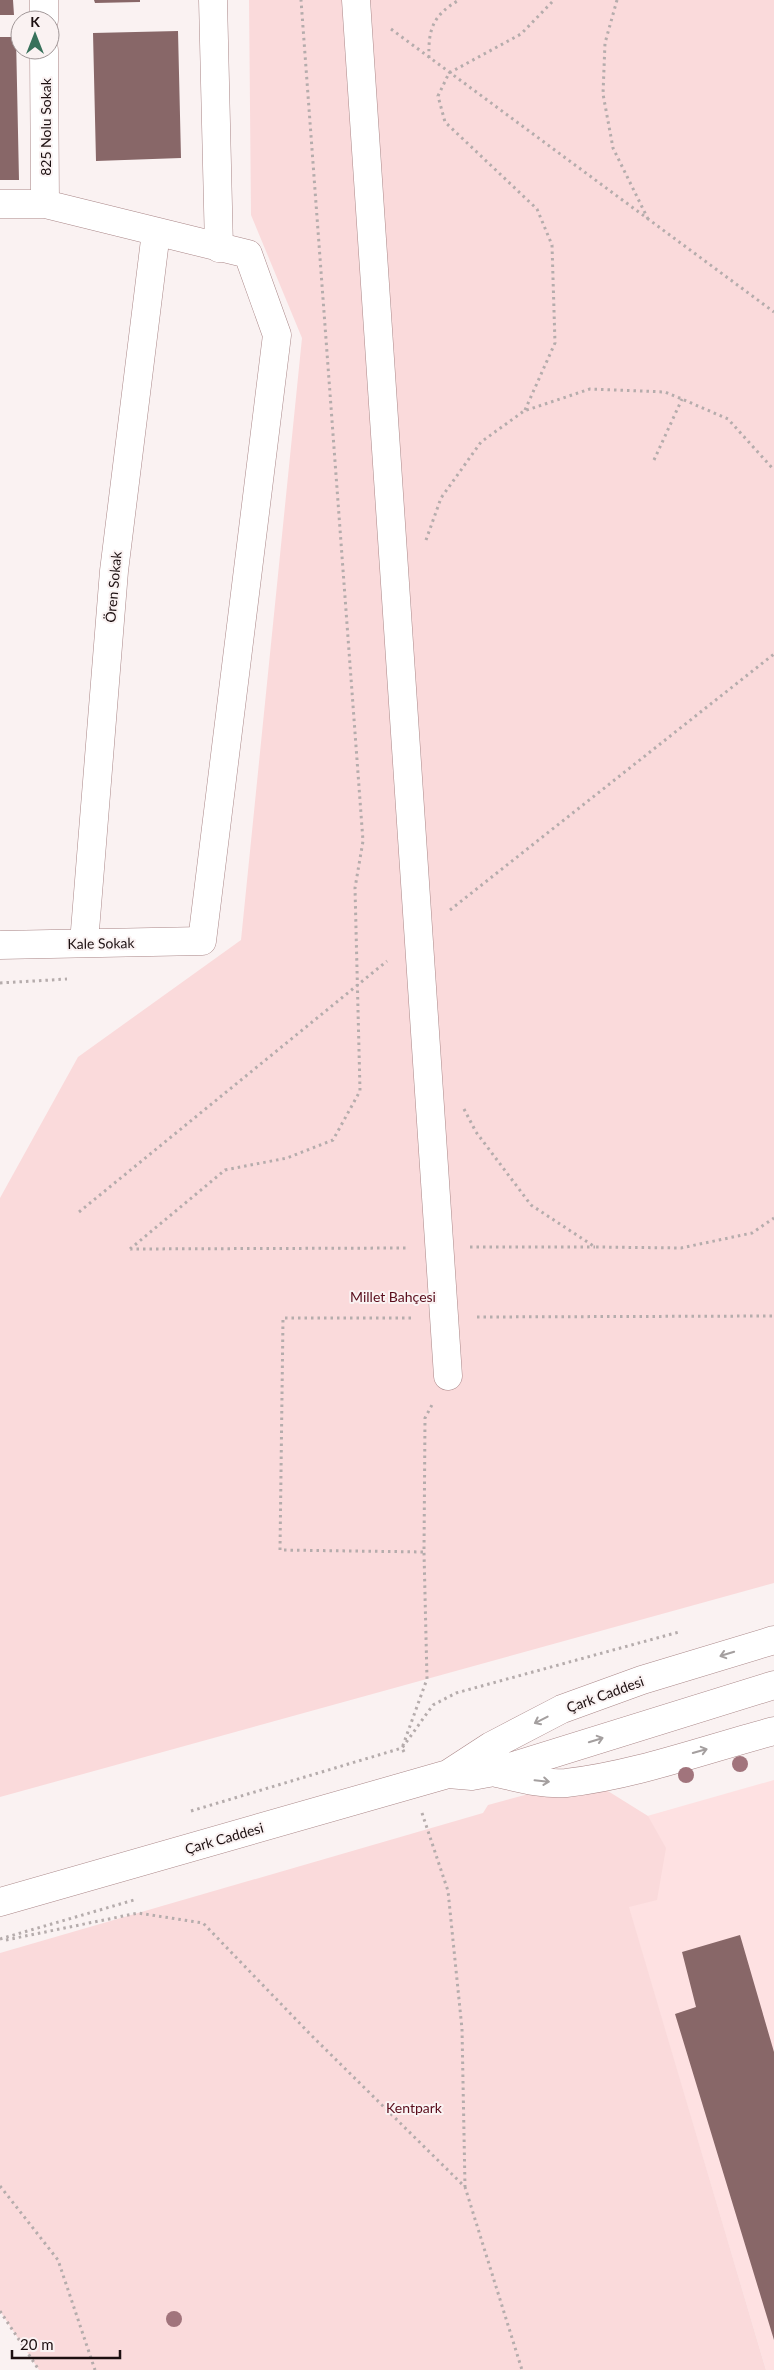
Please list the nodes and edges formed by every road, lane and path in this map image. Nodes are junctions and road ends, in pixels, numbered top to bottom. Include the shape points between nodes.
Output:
1 (213, 0) edge
2 (301, 0) edge
3 (459, 0) edge
4 (554, 0) edge
5 (617, 0) edge
6 (356, 2) edge
7 (429, 58) junction
8 (44, 60) edge
9 (449, 73) junction
10 (0, 204) edge
11 (45, 204) junction
12 (648, 220) junction
13 (156, 232) junction
14 (219, 248) junction
15 (774, 312) edge
16 (682, 399) junction
17 (524, 411) junction
18 (654, 460) dead end
19 (774, 470) edge
20 (425, 543) dead end
21 (84, 944) junction
22 (0, 946) edge
23 (463, 1107) dead end
24 (774, 1218) edge
25 (595, 1247) junction
26 (439, 1248) junction
27 (448, 1376) dead end
28 (680, 1632) dead end
29 (774, 1640) edge
30 (774, 1684) edge
31 (774, 1730) edge
32 (494, 1772) junction
33 (448, 1774) junction
34 (182, 1814) dead end
35 (432, 1814) dead end
36 (414, 1819) dead end
37 (141, 1898) dead end
38 (0, 1902) edge
39 (0, 1940) edge
40 (0, 2186) edge
41 (0, 2311) edge
42 (39, 2370) edge
43 (95, 2370) edge
44 (522, 2370) edge

1 - 14 street
2 - 26 path via 363,841 354,888 360,1091 333,1140 287,1158 224,1170 130,1249
3 - 7 path via 444,8 429,34
4 - 9 path via 521,34
5 - 12 path via 605,43 603,94 613,148
6 - 7 path
6 - 26 street
7 - 9 path
8 - 11 street, 825 Nolu Sokak
9 - 12 path
9 - 17 path via 438,96 445,122 537,209 552,245 555,343
10 - 11 street
11 - 13 street
12 - 15 path
13 - 14 street
13 - 21 street, Ören Sokak via 114,570
14 - 21 street, Kale Sokak via 248,254 277,335 202,941
16 - 17 path via 665,392 590,389
16 - 18 path
16 - 19 path via 728,419
17 - 20 path via 481,442 441,498
21 - 22 street, Kale Sokak
23 - 25 path via 476,1132 531,1205
24 - 25 path via 752,1233 681,1248
25 - 26 path
26 - 27 street
28 - 34 path via 456,1693 433,1705 402,1748
29 -> 33 street, Çark Caddesi via 642,1680 562,1709 491,1746
32 -> 30 street, Çark Caddesi
32 -> 31 street via 564,1783 628,1771
32 - 33 street, Çark Caddesi via 472,1776
33 - 38 street, Çark Caddesi
35 - 36 path
37 - 39 path
39 - 44 path via 138,1913 203,1923 465,2187
40 - 43 path via 58,2260
41 - 42 path

